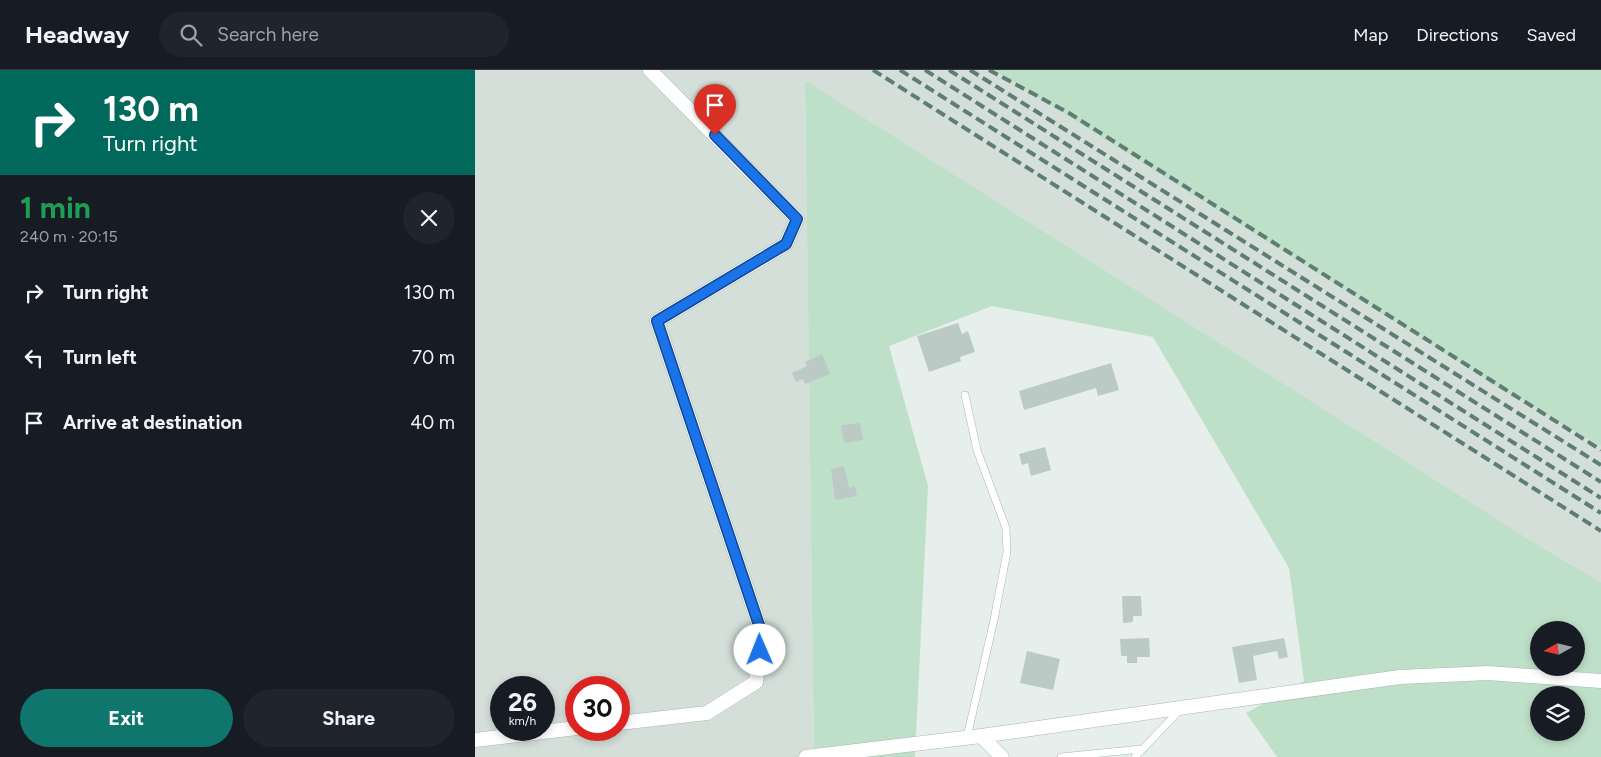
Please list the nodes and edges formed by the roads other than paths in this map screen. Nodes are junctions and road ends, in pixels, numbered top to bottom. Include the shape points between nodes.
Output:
1 (650, 70) edge
2 (965, 395) dead end
3 (1601, 680) edge
4 (1182, 708) junction
5 (630, 723) edge
6 (565, 729) edge
7 (981, 736) junction
8 (967, 737) junction
9 (475, 740) edge
10 (1142, 750) junction
11 (806, 757) edge
12 (1002, 757) edge
13 (1061, 757) edge
14 (1135, 757) edge

1 - 5 street via 797,219 786,244 657,321 762,634 756,682 707,713
2 - 8 lane via 977,450 1006,528 1007,552
3 - 4 street via 1488,674 1400,677
4 - 7 street
4 - 10 lane
6 - 9 street
7 - 8 street
7 - 12 street
8 - 11 street
10 - 13 lane
10 - 14 lane

